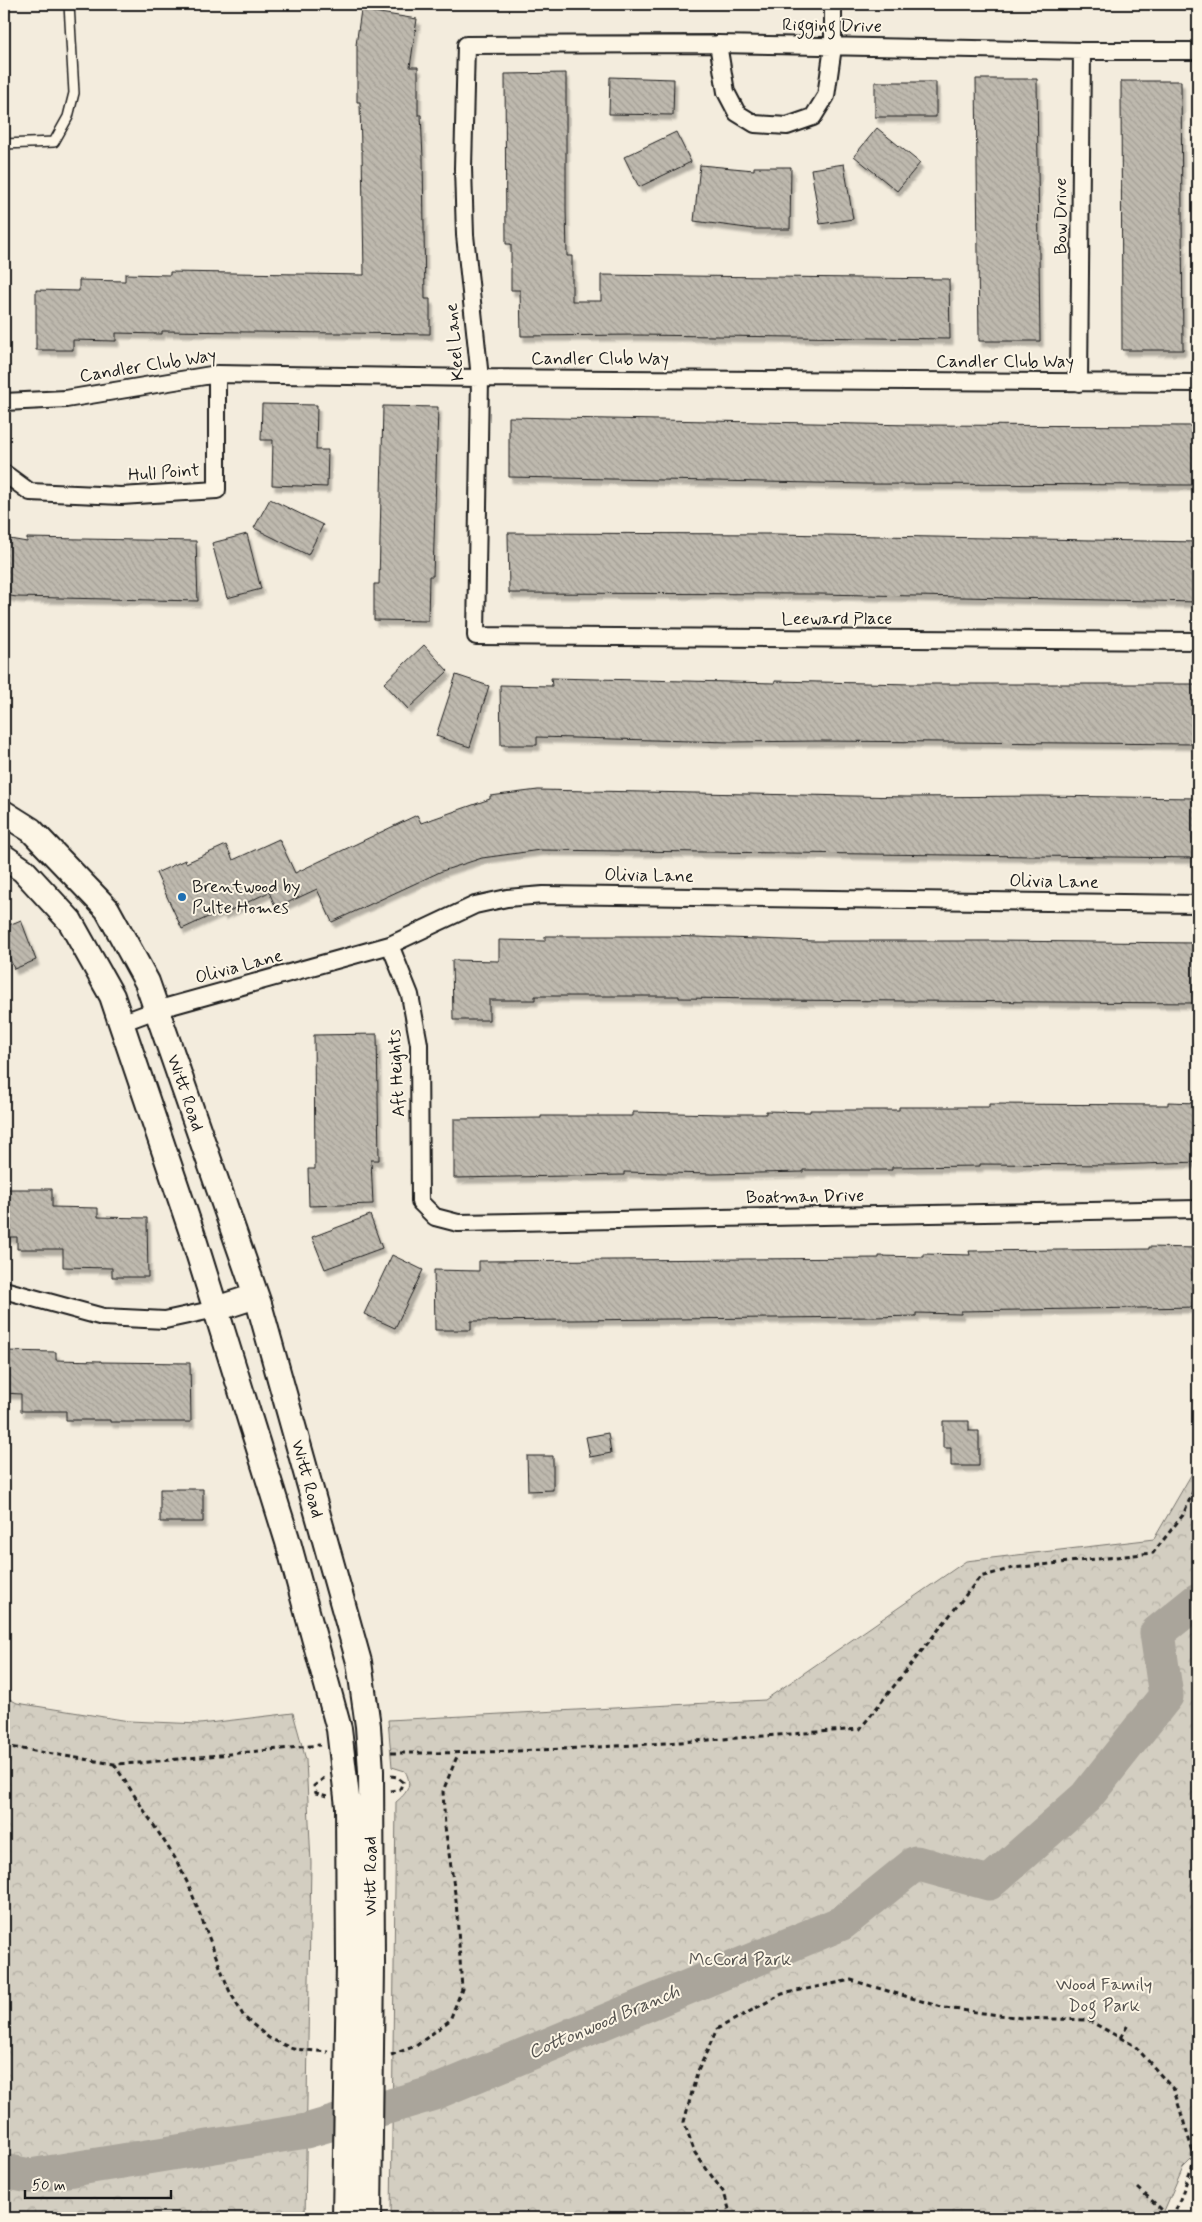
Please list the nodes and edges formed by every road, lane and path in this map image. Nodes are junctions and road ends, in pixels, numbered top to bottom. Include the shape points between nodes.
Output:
1 (69, 4) edge
2 (833, 4) edge
3 (718, 44) junction
4 (466, 45) joint
5 (833, 47) junction
6 (1082, 51) junction
7 (1198, 51) edge
8 (4, 144) edge
9 (217, 374) junction
10 (480, 378) junction
11 (1079, 382) junction
12 (1198, 384) edge
13 (4, 402) edge
14 (4, 473) edge
15 (476, 636) joint
16 (1198, 642) edge
17 (4, 814) edge
18 (4, 857) edge
19 (1198, 904) edge
20 (390, 945) junction
21 (156, 1010) junction
22 (121, 1024) junction
23 (420, 1202) joint
24 (1198, 1209) edge
25 (4, 1290) edge
26 (256, 1296) junction
27 (216, 1309) junction
28 (1198, 1480) edge
29 (328, 1744) dead end
30 (4, 1746) edge
31 (384, 1753) dead end
32 (458, 1754) junction
33 (114, 1764) junction
34 (328, 1776) dead end
35 (388, 1776) dead end
36 (388, 1791) dead end
37 (331, 1796) dead end
38 (360, 1963) junction
39 (1128, 2025) dead end
40 (1120, 2038) junction
41 (333, 2053) dead end
42 (387, 2055) dead end
43 (1192, 2167) junction
44 (1198, 2172) edge
45 (1138, 2188) dead end
46 (345, 2218) edge
47 (369, 2218) edge
48 (732, 2218) edge
49 (1172, 2218) edge

1 - 8 lane via 74,93 68,117 54,142
2 - 5 street
3 - 4 street, Rigging Drive
3 - 5 street, Rigging Drive
3 - 5 street via 726,92 737,113 755,124 787,126 813,117 826,96
4 - 10 street, Keel Lane via 465,235
5 - 6 street, Rigging Drive
6 - 7 street, Rigging Drive
6 - 11 street, Bow Drive
9 - 10 street, Candler Club Way
9 - 13 street, Candler Club Way via 66,399
9 - 14 street, Hull Point via 217,490 121,496 30,492
10 - 11 street, Candler Club Way
10 - 15 street, Keel Lane
11 - 12 street, Candler Club Way
15 - 16 street, Leeward Place
17 - 21 street, Witt Road via 31,830 107,909 147,982
18 - 22 street, Witt Road via 22,870 70,921 112,996
19 - 20 street, Olivia Lane via 543,895 475,905
20 - 21 street, Olivia Lane
20 - 23 street, Aft Heights via 410,995 419,1044
21 - 22 street, Olivia Lane
21 - 26 street, Witt Road
22 - 27 street, Witt Road
23 - 24 street, Boatman Drive via 435,1217 458,1223
25 - 27 street via 103,1317 165,1320
26 - 27 street
26 - 38 street, Witt Road via 359,1662 371,1771
27 - 38 street, Witt Road via 304,1598 339,1729
28 - 32 path via 1183,1515 1153,1553 1013,1568 980,1577 860,1729
29 - 33 path
30 - 33 path
31 - 32 path
32 - 42 path via 443,1791 456,1900 462,1989 450,2020 416,2046
33 - 41 path via 182,1872 229,1990 244,2017 269,2038 293,2049
34 - 37 path via 314,1786 316,1793
35 - 36 path via 403,1782 400,1789
38 - 46 street, Witt Road, bridge
38 - 47 street, Witt Road, bridge
39 - 40 path
40 - 43 path via 1135,2046 1174,2090 1195,2159
40 - 48 path via 1088,2020 1022,2018 945,2008 851,1980 782,1994 717,2030 696,2073 684,2122 695,2153 724,2193
43 - 44 path
43 - 49 path
45 - 49 path

